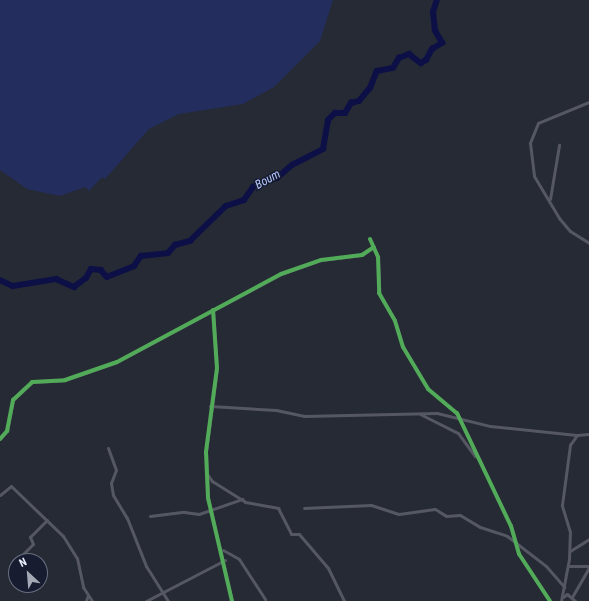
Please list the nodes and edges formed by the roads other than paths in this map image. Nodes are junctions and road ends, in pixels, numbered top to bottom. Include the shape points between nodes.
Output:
1 (589, 102) edge
2 (559, 144) dead end
3 (550, 199) junction
4 (370, 239) dead end
5 (589, 243) edge
6 (374, 247) junction
7 (213, 310) junction
8 (210, 406) junction
9 (414, 413) junction
10 (459, 419) junction
11 (568, 434) junction
12 (589, 434) edge
13 (577, 435) junction
14 (0, 439) edge
15 (572, 439) junction
16 (108, 448) dead end
17 (476, 457) junction
18 (207, 474) junction
19 (0, 494) edge
20 (242, 499) junction
21 (304, 508) dead end
22 (212, 510) junction
23 (150, 516) dead end
24 (47, 520) junction
25 (589, 539) edge
26 (514, 542) junction
27 (222, 550) junction
28 (570, 551) junction
29 (24, 553) edge
30 (225, 560) junction
31 (568, 566) junction
32 (589, 566) edge
33 (564, 587) junction
34 (165, 591) junction
35 (574, 591) junction
36 (567, 594) junction
37 (88, 595) junction
38 (572, 597) junction
39 (265, 599) dead end
40 (562, 600) edge
41 (86, 601) edge
42 (92, 601) edge
43 (146, 601) edge
44 (168, 601) edge
45 (232, 601) edge
46 (344, 601) edge
47 (550, 601) edge
48 (575, 601) edge

1 - 3 street via 543,120 532,131 534,176
2 - 3 street
3 - 5 street via 562,223
4 - 6 street
6 - 7 street via 362,255 321,260 281,274
6 - 10 street via 379,293 395,321 403,348 428,389
7 - 8 street via 217,368
7 - 14 street via 117,362 65,380 28,384 13,400 7,431
8 - 9 street via 276,410 304,416
8 - 18 street
9 - 10 street via 437,413
9 - 17 street via 458,433
10 - 11 street
10 - 17 street
11 - 13 street
11 - 15 street
12 - 13 street
13 - 15 street
15 - 28 street via 562,505 570,532
16 - 34 street via 116,470 111,483 113,495 127,518 146,566
17 - 26 street via 511,526
18 - 20 street via 212,481
18 - 22 street
19 - 24 street via 11,486
20 - 22 street
20 - 46 street via 278,508 291,534 300,534 328,568
21 - 26 street via 371,505 399,514 435,509 446,516 460,515
22 - 23 street via 199,514 184,512
22 - 27 street
24 - 29 street via 30,537 34,544
24 - 37 street via 74,551
25 - 28 street
26 - 33 street via 546,566
26 - 47 street
27 - 30 street
27 - 39 street via 239,559
28 - 31 street
30 - 34 street
30 - 45 street
31 - 32 street
31 - 33 street
32 - 35 street
33 - 40 street
34 - 43 street
34 - 44 street
35 - 36 street
35 - 38 street
36 - 38 street
36 - 40 street
37 - 41 street
37 - 42 street
38 - 48 street

